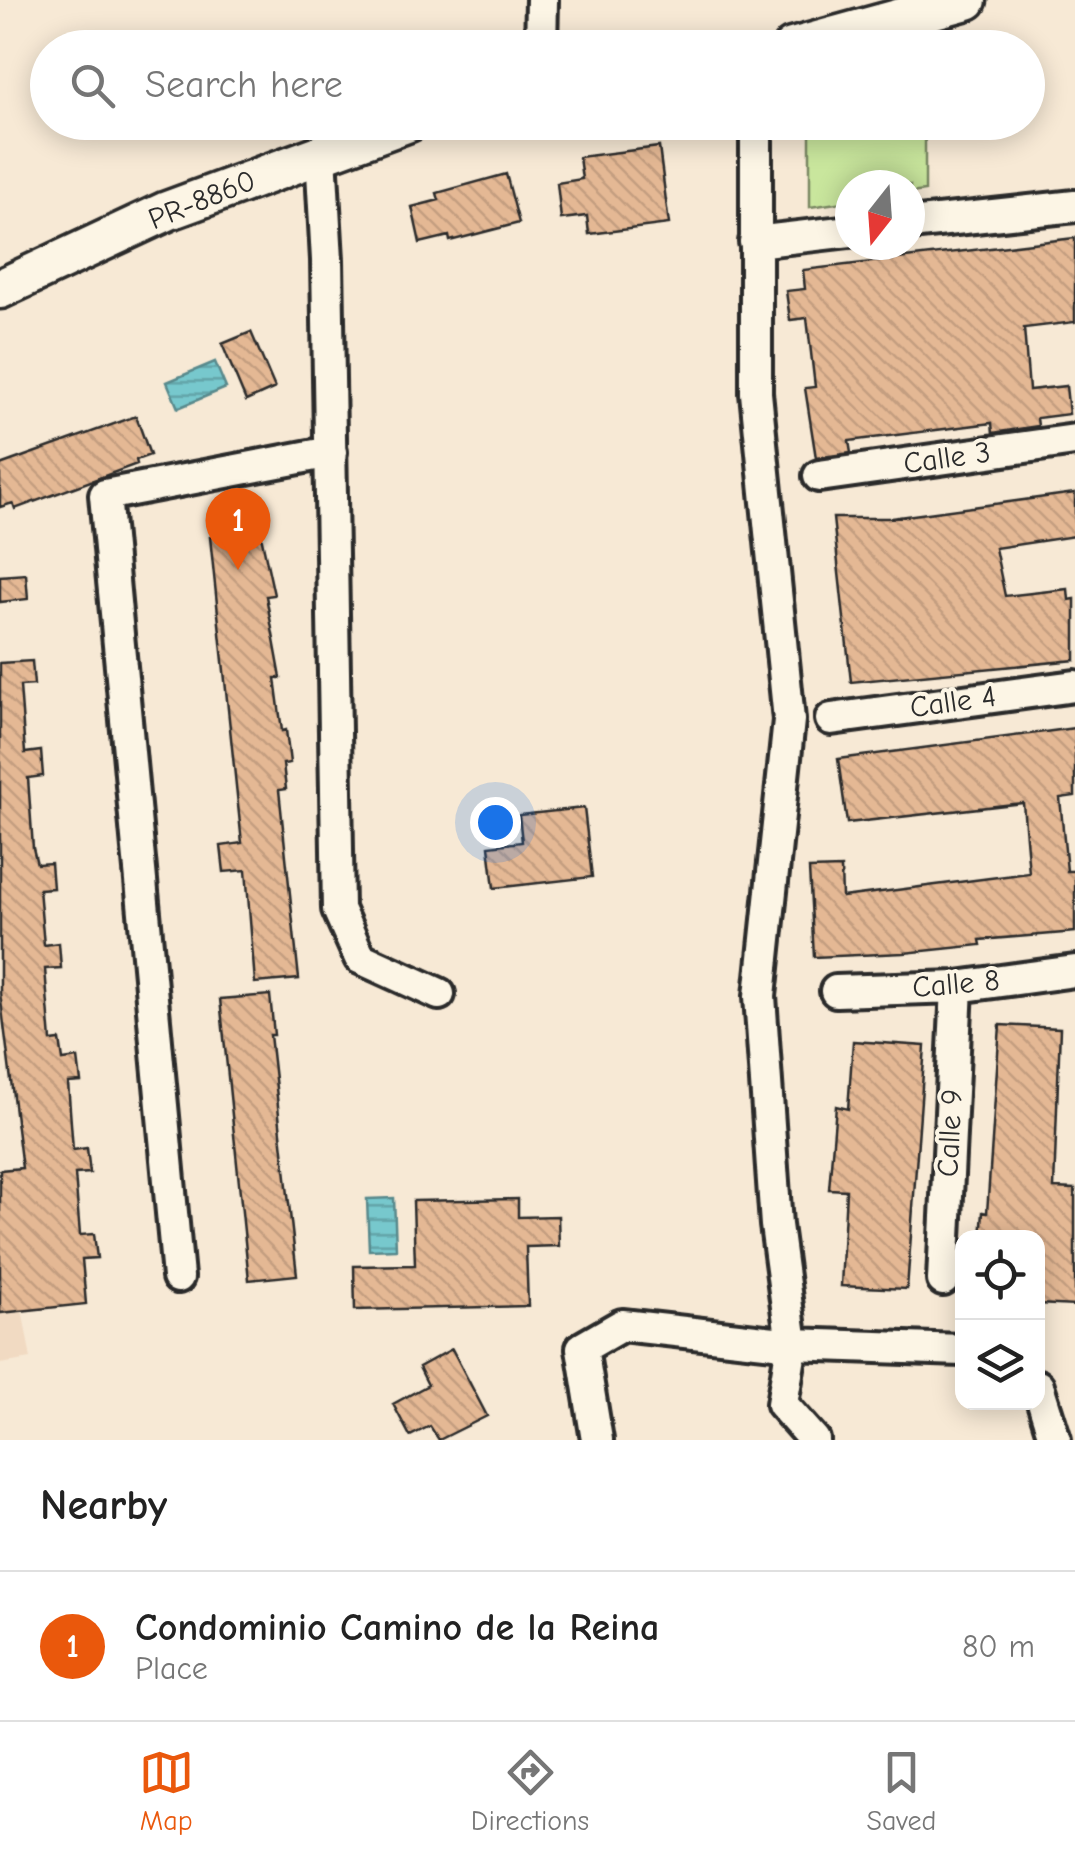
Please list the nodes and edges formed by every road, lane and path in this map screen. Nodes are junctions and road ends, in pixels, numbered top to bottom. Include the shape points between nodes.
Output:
1 (542, 0) edge
2 (967, 0) edge
3 (541, 30) edge
4 (858, 30) edge
5 (359, 140) edge
6 (756, 140) edge
7 (321, 154) junction
8 (1075, 206) edge
9 (925, 222) edge
10 (835, 233) edge
11 (755, 242) junction
12 (0, 289) edge
13 (1075, 440) edge
14 (330, 452) junction
15 (819, 476) dead end
16 (1075, 686) edge
17 (831, 718) dead end
18 (1075, 972) edge
19 (957, 986) junction
20 (836, 991) dead end
21 (439, 994) dead end
22 (178, 1277) dead end
23 (943, 1280) dead end
24 (792, 1344) junction
25 (955, 1350) edge
26 (1045, 1408) edge
27 (597, 1440) edge
28 (814, 1440) edge
29 (1055, 1440) edge

1 - 3 street
2 - 4 street
5 - 7 street, PR-8860 / PR-8860
6 - 11 street
7 - 12 street, PR-8860 / PR-8860 via 167,212
7 - 14 street
8 - 9 street
10 - 11 street
11 - 24 street via 756,393 789,720 760,996
13 - 15 street, Calle 3
14 - 21 street via 338,909 360,958
14 - 22 street via 105,496
16 - 17 street, Calle 4
18 - 19 street, Calle 8
19 - 20 street, Calle 8
19 - 23 street, Calle 9
24 - 25 street
24 - 27 street via 622,1325 582,1348
24 - 28 street via 782,1404
26 - 29 street

